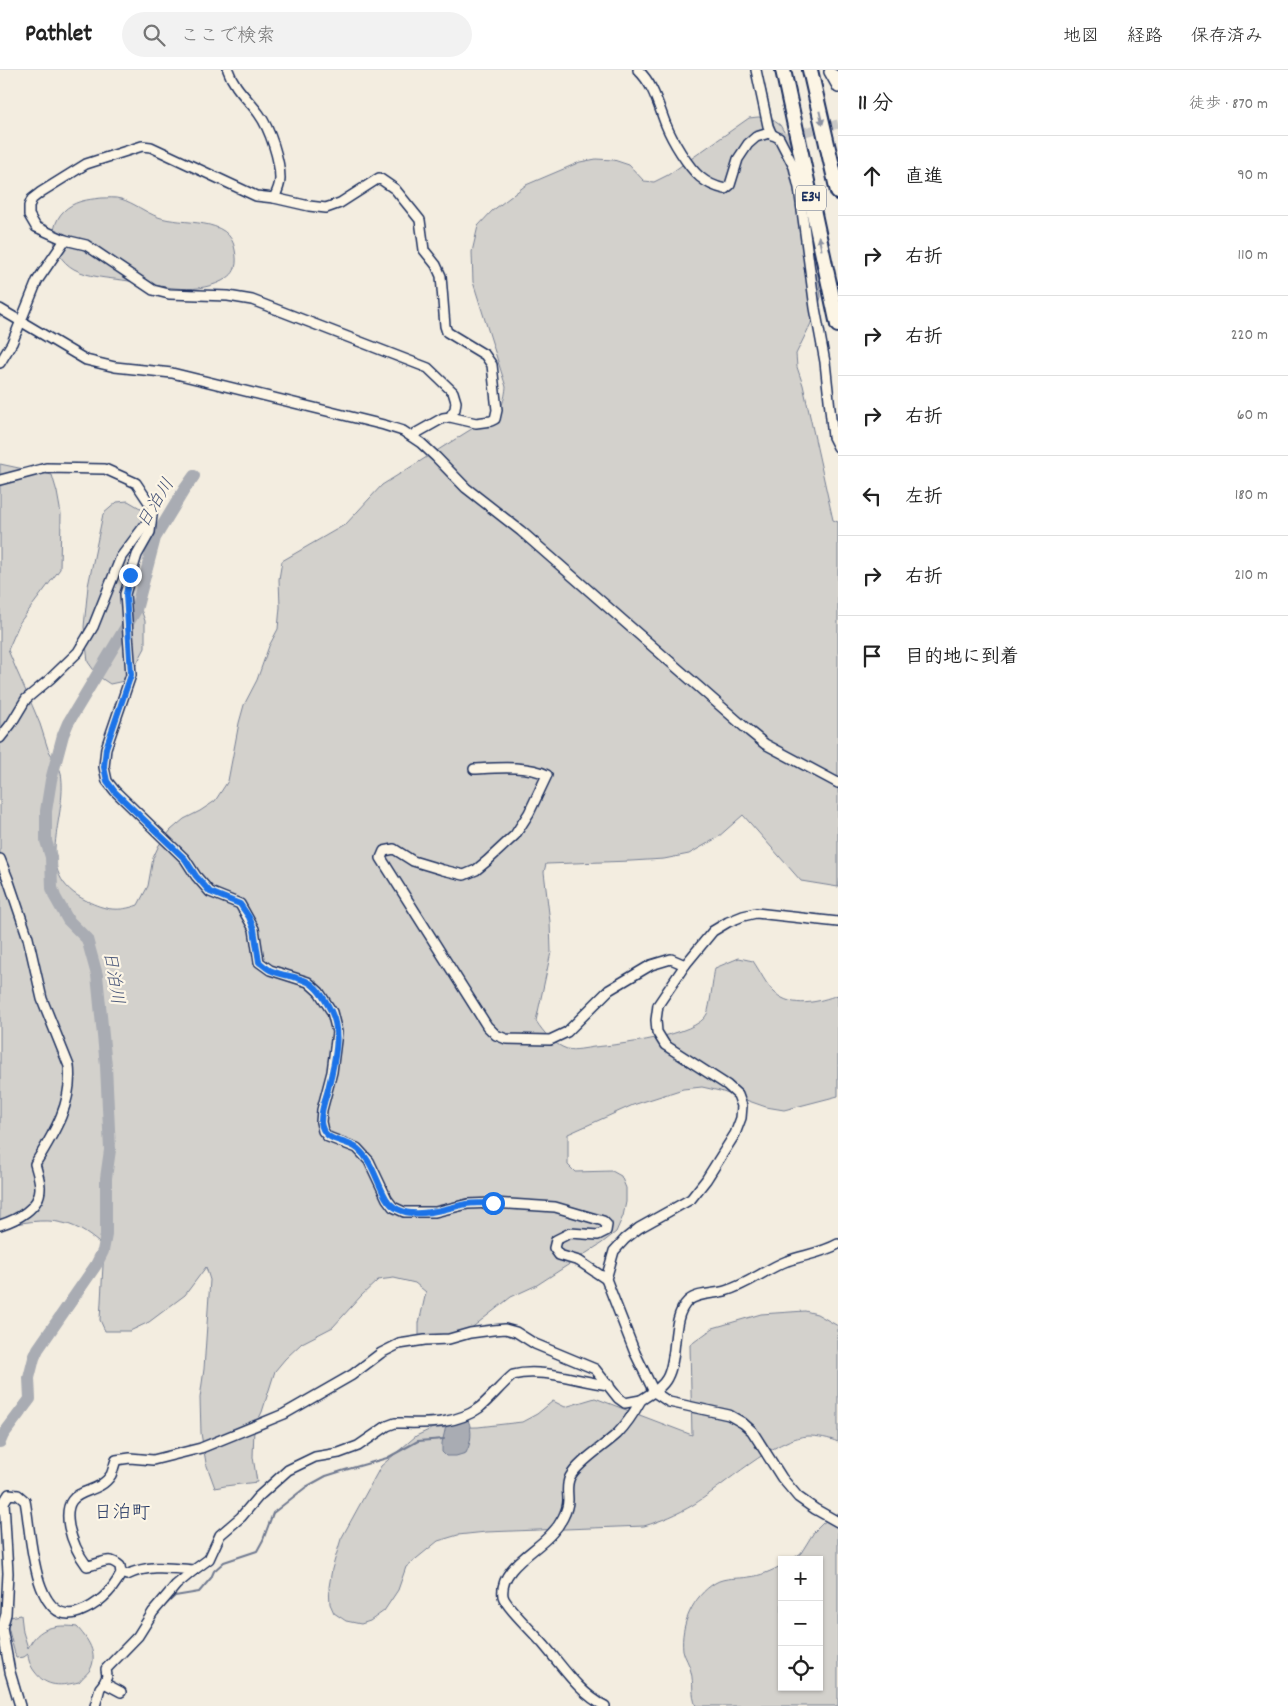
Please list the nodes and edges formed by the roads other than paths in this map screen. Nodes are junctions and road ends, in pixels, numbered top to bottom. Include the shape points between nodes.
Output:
1 (228, 70) edge
2 (638, 70) edge
3 (756, 70) edge
4 (783, 70) edge
5 (810, 70) edge
6 (828, 71) edge
7 (838, 80) edge
8 (838, 88) edge
9 (772, 134) junction
10 (838, 192) edge
11 (274, 198) junction
12 (65, 240) junction
13 (0, 309) edge
14 (20, 320) junction
15 (838, 325) edge
16 (0, 363) edge
17 (450, 417) junction
18 (411, 436) junction
19 (838, 447) edge
20 (0, 480) edge
21 (152, 515) junction
22 (0, 738) edge
23 (474, 769) dead end
24 (838, 783) edge
25 (0, 859) edge
26 (838, 922) edge
27 (685, 964) junction
28 (0, 1225) edge
29 (838, 1244) edge
30 (606, 1279) junction
31 (609, 1385) junction
32 (654, 1392) junction
33 (641, 1400) junction
34 (838, 1522) edge
35 (194, 1570) junction
36 (121, 1573) junction
37 (105, 1676) junction
38 (120, 1692) dead end
39 (20, 1706) edge
40 (96, 1706) edge
41 (605, 1706) edge

1 - 11 street via 237,89 269,131 280,181
2 - 9 street via 652,86 667,128 695,172 716,187 725,189 730,185 738,159 748,144 756,137
3 - 9 street
15 -> 4 highway, E34
5 -> 10 highway, E34
6 - 7 street
6 - 8 street
9 - 19 street via 779,138 794,167 799,188 833,437
11 - 12 street via 256,196 151,147 142,146 86,164 32,199 29,215 36,226
11 - 17 street via 326,208 340,203 379,178 395,189 420,220 424,250 441,276 447,332 485,355 492,365 496,419 476,423
12 - 14 street via 37,281
12 - 17 street via 86,245 153,290 252,300 428,368 453,392 456,402
13 - 14 street
14 - 16 street
14 - 18 street via 86,360 115,368 172,373 384,425
17 - 18 street
18 - 24 street via 466,488 521,532 749,732
20 - 21 street via 46,468 105,469 136,483 152,507
21 - 22 street via 121,556 93,627 78,652 26,699
21 - 30 street via 150,532 136,555 126,594 131,675 106,748 104,767 107,781 185,859 210,892 240,904 254,929 259,962 270,970 308,982 319,992 332,1012 337,1032 332,1072 322,1110 323,1131 328,1137 357,1148 369,1161 386,1199 394,1207 404,1212 435,1212 468,1204 493,1203 555,1208 603,1221 608,1225 606,1231 598,1235 570,1233 556,1240 554,1248 559,1255 578,1261
23 - 27 street via 500,768 547,775 515,835 476,870 464,874 413,861 394,849 384,851 381,858 487,1026 496,1035 506,1039 550,1040 567,1032 609,990 651,965 670,959
25 - 28 street via 28,938 42,999 69,1066 70,1077 60,1120 35,1164 41,1188 36,1201 28,1212
26 - 27 street via 756,913 743,916 713,931
27 - 30 street via 658,1005 657,1032 665,1045 727,1084 738,1095 742,1106 741,1118 735,1134 691,1199 625,1238 614,1251
29 - 32 street via 786,1262 738,1286 688,1302 678,1322 673,1364 666,1380
30 - 32 street
31 - 33 street via 625,1403
31 - 35 street via 528,1372 513,1375 477,1409 464,1416 449,1422 395,1423 358,1446 315,1457 288,1470 258,1497 220,1536 209,1559
31 - 36 street via 595,1369 506,1329 400,1344 284,1414 201,1448 153,1460 116,1460 111,1475 80,1494 71,1502 67,1514 71,1536 87,1566 114,1560
32 - 33 street
32 - 34 street via 669,1402 729,1415 743,1423 798,1497
33 - 41 street via 619,1432 570,1477 568,1502 558,1526 539,1547 517,1563 504,1585 503,1597 508,1607 588,1696
35 - 36 street via 153,1567 128,1575
35 - 37 street via 153,1612
36 - 39 street via 110,1592 82,1611 64,1613 54,1607 39,1587 25,1501 18,1495 9,1494 4,1502 8,1573 2,1628
37 - 38 street
37 - 40 street

